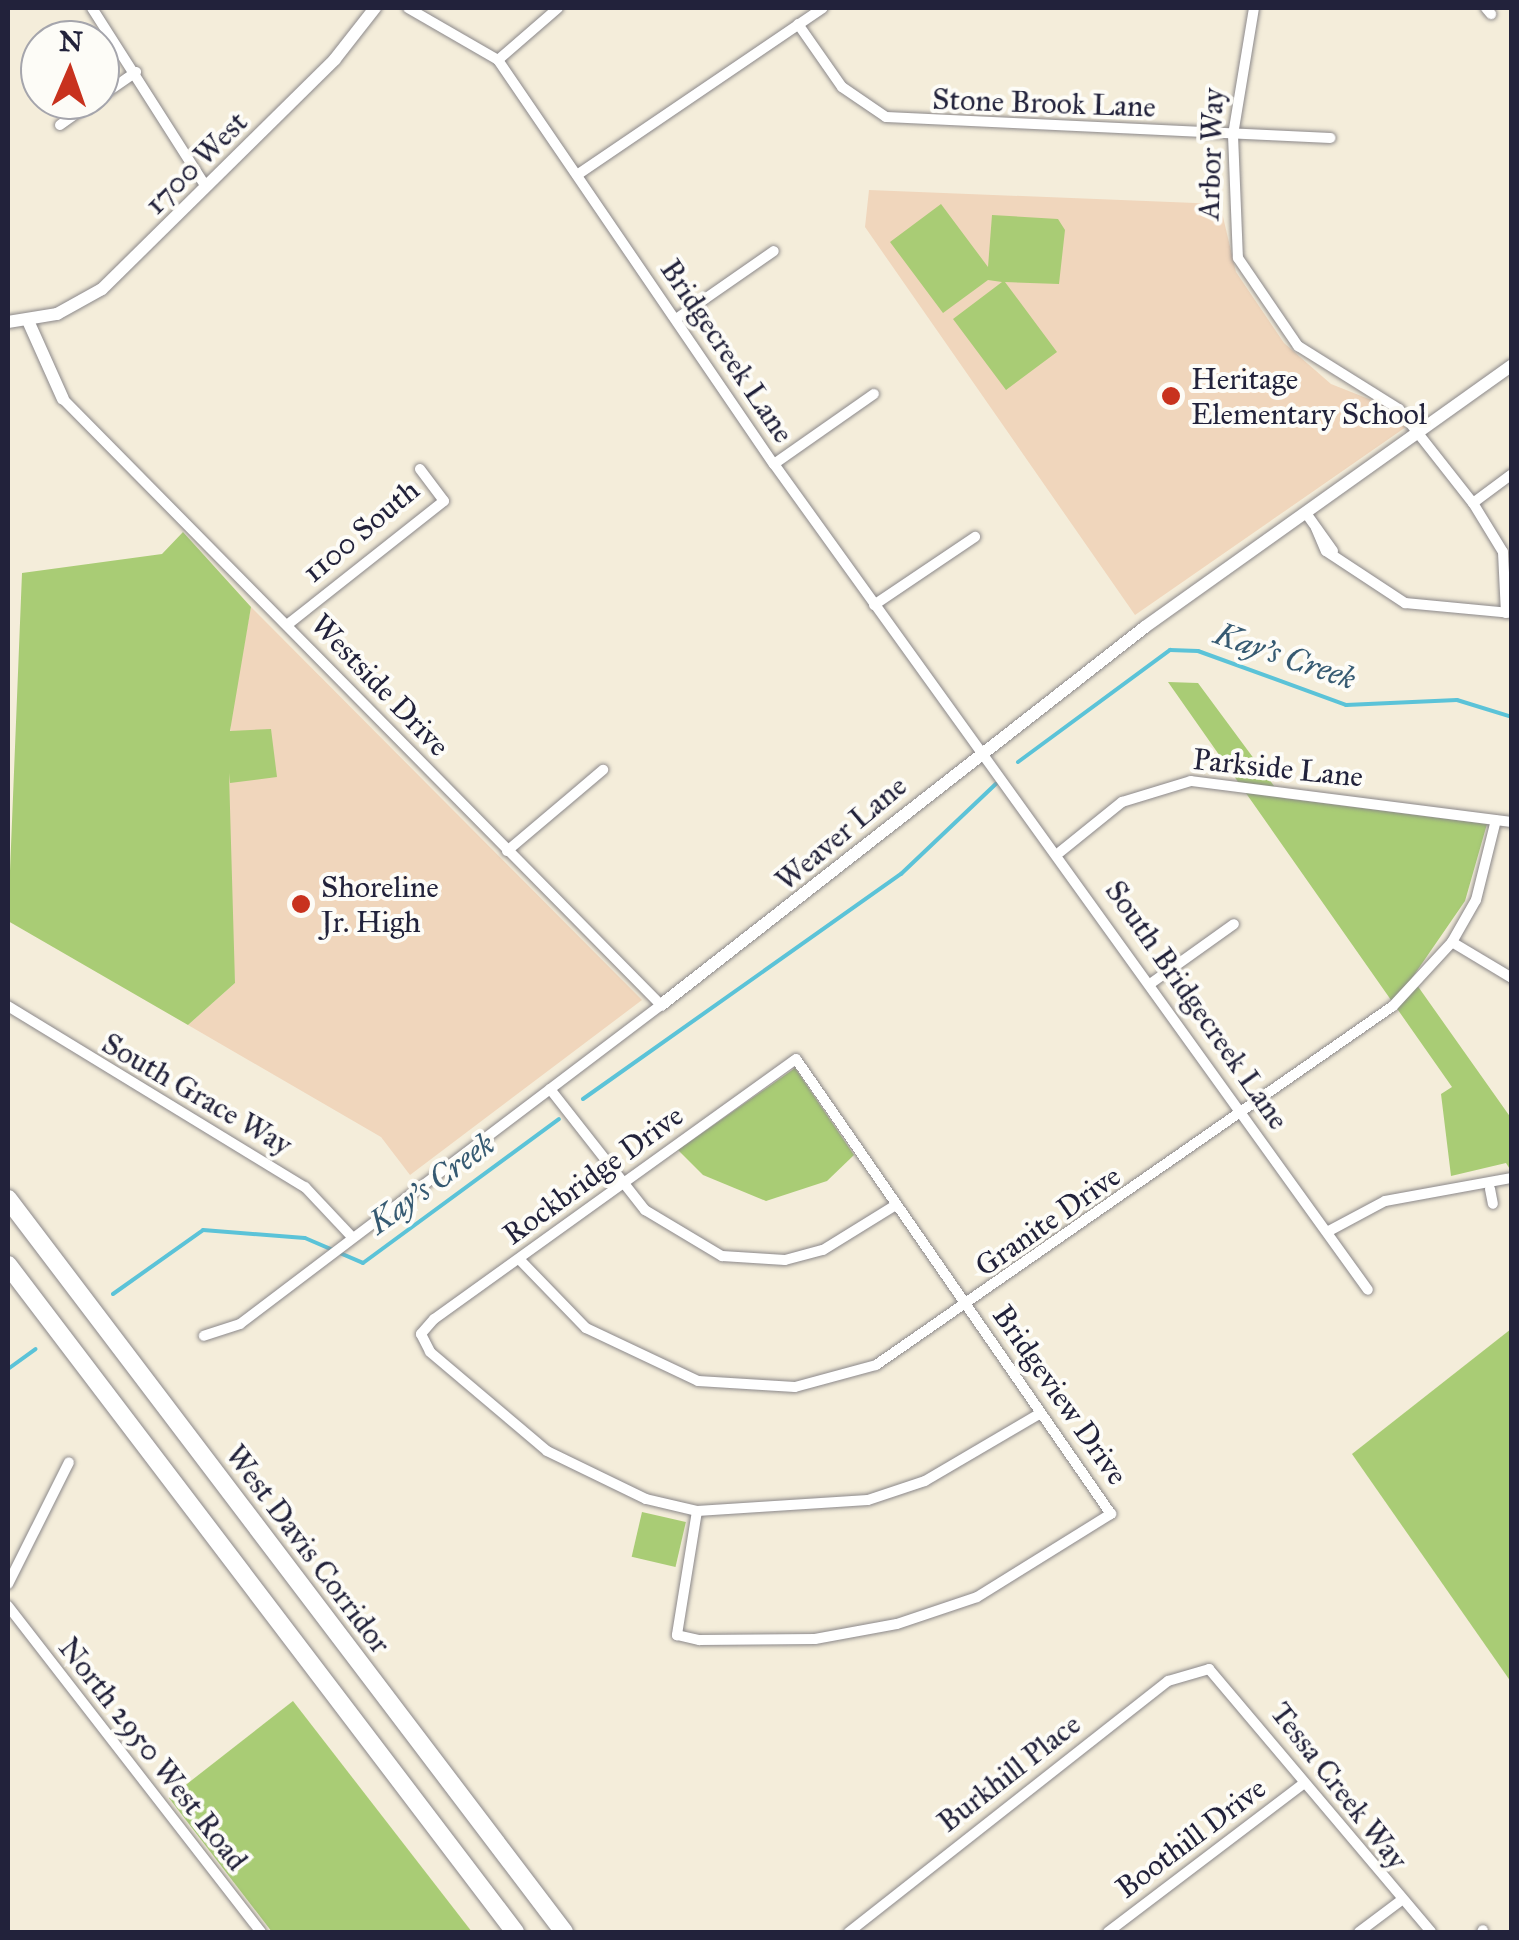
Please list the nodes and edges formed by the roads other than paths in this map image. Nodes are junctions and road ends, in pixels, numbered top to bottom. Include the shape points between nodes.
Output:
1 (92, 8) edge
2 (375, 8) edge
3 (408, 8) edge
4 (558, 8) edge
5 (823, 8) edge
6 (1254, 8) edge
7 (798, 24) junction
8 (498, 60) junction
9 (136, 72) junction
10 (120, 83) edge
11 (67, 120) edge
12 (60, 125) dead end
13 (1232, 135) junction
14 (1331, 138) dead end
15 (576, 175) junction
16 (206, 188) junction
17 (774, 251) dead end
18 (676, 319) junction
19 (8, 322) edge
20 (29, 323) junction
21 (1512, 365) edge
22 (874, 394) dead end
23 (62, 400) joint
24 (1419, 434) junction
25 (774, 464) junction
26 (420, 469) dead end
27 (1512, 474) edge
28 (1473, 503) junction
29 (1312, 522) junction
30 (975, 537) dead end
31 (874, 605) junction
32 (1509, 613) edge
33 (287, 625) junction
34 (985, 748) junction
35 (603, 770) dead end
36 (1496, 820) junction
37 (1512, 822) edge
38 (507, 850) junction
39 (1060, 852) junction
40 (1234, 924) dead end
41 (1452, 942) junction
42 (1512, 978) edge
43 (1150, 984) junction
44 (661, 1005) junction
45 (8, 1006) edge
46 (796, 1060) joint
47 (550, 1089) junction
48 (1241, 1116) junction
49 (1512, 1178) edge
50 (621, 1183) junction
51 (1490, 1189) junction
52 (8, 1199) edge
53 (1493, 1204) dead end
54 (896, 1205) junction
55 (1327, 1232) junction
56 (347, 1240) junction
57 (520, 1260) junction
58 (8, 1265) edge
59 (1368, 1290) dead end
60 (968, 1308) junction
61 (204, 1336) dead end
62 (1040, 1414) junction
63 (69, 1462) dead end
64 (697, 1511) junction
65 (8, 1584) edge
66 (8, 1606) edge
67 (1209, 1669) joint
68 (1304, 1783) junction
69 (1399, 1902) junction
70 (261, 1932) edge
71 (515, 1932) edge
72 (564, 1932) edge
73 (848, 1932) edge
74 (1108, 1932) edge
75 (1359, 1932) edge
76 (1431, 1932) edge

1 - 9 street
2 - 16 street, 1700 West
3 - 8 street, Bridgecreek Lane
4 - 8 street
5 - 7 street
6 - 13 street, Arbor Way
7 - 13 street, Stone Brook Lane via 842,87 886,118
7 - 15 street
8 - 15 street, Bridgecreek Lane
9 - 10 street
9 - 16 street
11 - 12 street
13 - 14 street, Stone Brook Lane
13 - 24 street, Arbor Way via 1234,241 1250,281 1298,346 1341,380 1381,394
15 - 18 street, Bridgecreek Lane
16 - 20 street, 1700 West via 102,288
17 - 18 street
18 - 25 street, Bridgecreek Lane
19 - 20 street
20 - 23 street
21 - 24 street, Weaver Lane
22 - 25 street
23 - 33 street, Westside Drive
24 - 28 street, Arbor Way
24 - 29 street, Weaver Lane
25 - 31 street, Bridgecreek Lane
26 - 33 street, 1100 South via 444,501
27 - 28 street
28 - 32 street, Arbor Way via 1503,552
29 - 32 street via 1333,551 1406,603
29 - 34 street, Weaver Lane
30 - 31 street
31 - 34 street, Bridgecreek Lane
33 - 38 street, Westside Drive
34 - 39 street, South Bridgecreek Lane
34 - 44 street, Weaver Lane
35 - 38 street
36 - 37 street, Parkside Lane
36 - 39 street, Parkside Lane via 1191,781 1122,802
36 - 41 street, Granite Drive via 1491,859
38 - 44 street, Westside Drive
39 - 43 street, South Bridgecreek Lane
40 - 43 street
41 - 42 street
41 - 48 street, Granite Drive via 1393,1006
43 - 48 street, South Bridgecreek Lane
44 - 47 street, Weaver Lane
45 - 56 street, South Grace Way via 305,1187
46 - 50 street, Rockbridge Drive
46 - 54 street, Bridgeview Drive
47 - 50 street
47 - 56 street, Weaver Lane
48 - 55 street, South Bridgecreek Lane
48 - 60 street, Granite Drive
49 - 51 street
50 - 54 street via 666,1230 754,1262 823,1250
50 - 57 street, Rockbridge Drive
51 - 53 street
51 - 55 street via 1385,1201
52 - 72 highway, West Davis Corridor
54 - 60 street, Bridgeview Drive
55 - 59 street, South Bridgecreek Lane
56 - 61 street, Weaver Lane via 220,1337
57 - 60 street, Granite Drive via 622,1352 728,1386 832,1379 921,1342
57 - 64 street, Rockbridge Drive via 422,1334 448,1372 547,1451 646,1499
58 - 71 highway
60 - 62 street, Bridgeview Drive
62 - 64 street via 926,1481 868,1500
62 - 64 street, Bridgeview Drive via 1111,1514 977,1597 897,1624 816,1639 677,1634
63 - 65 street
66 - 70 street, North 2950 West Road
67 - 68 street, Tessa Creek Way
67 - 73 street, Burkhill Place via 1168,1681
68 - 69 street, Tessa Creek Way
68 - 74 street, Boothill Drive
69 - 75 street
69 - 76 street, Tessa Creek Way

